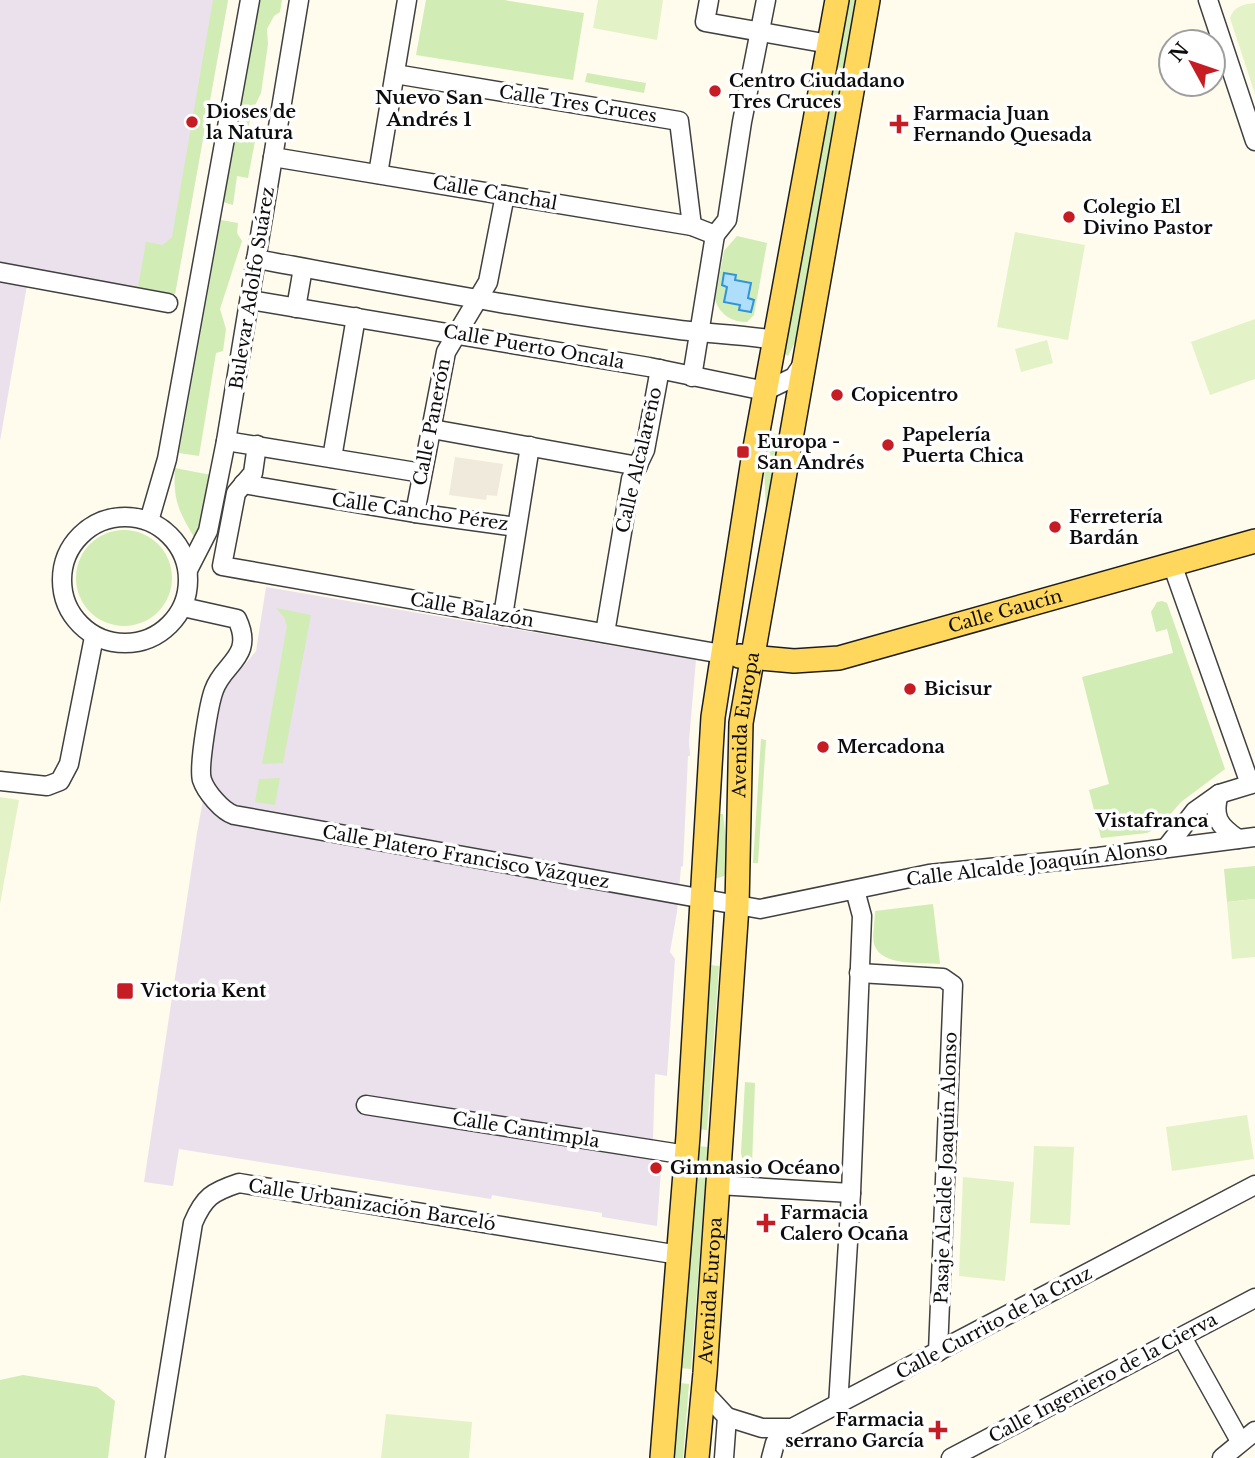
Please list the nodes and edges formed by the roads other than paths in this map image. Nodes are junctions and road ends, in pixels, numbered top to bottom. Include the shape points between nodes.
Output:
1 (250, 0) edge
2 (299, 0) edge
3 (407, 0) edge
4 (709, 0) edge
5 (766, 0) edge
6 (837, 0) edge
7 (868, 0) edge
8 (1208, 0) edge
9 (761, 32) junction
10 (830, 44) junction
11 (395, 74) junction
12 (1255, 141) edge
13 (273, 158) junction
14 (378, 174) junction
15 (505, 195) junction
16 (692, 226) junction
17 (715, 235) junction
18 (256, 259) junction
19 (303, 268) junction
20 (0, 272) edge
21 (479, 299) junction
22 (250, 300) junction
23 (168, 303) dead end
24 (296, 308) junction
25 (356, 317) junction
26 (700, 331) junction
27 (456, 334) junction
28 (774, 340) junction
29 (806, 360) junction
30 (660, 369) junction
31 (692, 377) junction
32 (765, 391) junction
33 (432, 429) junction
34 (226, 441) junction
35 (257, 445) junction
36 (530, 446) junction
37 (332, 458) junction
38 (638, 466) junction
39 (422, 473) junction
40 (243, 484) junction
41 (415, 513) junction
42 (149, 522) junction
43 (516, 527) junction
44 (1255, 541) edge
45 (1172, 564) junction
46 (188, 570) junction
47 (183, 607) junction
48 (503, 616) junction
49 (605, 634) junction
50 (94, 637) junction
51 (722, 654) junction
52 (753, 658) junction
53 (0, 781) edge
54 (1252, 783) edge
55 (1219, 794) junction
56 (1246, 838) edge
57 (1166, 848) junction
58 (855, 890) junction
59 (702, 900) junction
60 (737, 906) junction
61 (859, 974) junction
62 (366, 1105) dead end
63 (687, 1155) junction
64 (718, 1185) junction
65 (1255, 1185) edge
66 (851, 1193) junction
67 (679, 1255) junction
68 (1255, 1298) edge
69 (1182, 1337) junction
70 (938, 1352) junction
71 (703, 1391) junction
72 (838, 1406) junction
73 (727, 1417) junction
74 (792, 1428) junction
75 (1255, 1431) edge
76 (1240, 1441) junction
77 (155, 1458) edge
78 (662, 1458) edge
79 (697, 1458) edge
80 (724, 1458) edge
81 (771, 1458) edge
82 (951, 1458) edge
83 (1222, 1458) edge

1 - 42 street via 167,459
2 - 13 street, Bulevar Adolfo Suárez
3 - 11 street
4 - 9 street via 705,22
5 - 9 street
6 - 10 main road, Avenida Europa
7 - 29 main road, Avenida Europa
8 - 12 street
9 - 10 street
9 - 17 street via 727,220
10 - 28 main road, Avenida Europa
11 - 14 street
11 - 16 street, Calle Tres Cruces via 678,121
13 - 14 street, Calle Canchal
13 - 18 street, Bulevar Adolfo Suárez
14 - 15 street, Calle Canchal
15 - 16 street, Calle Canchal
15 - 21 street, Calle Panerón via 488,282
16 - 17 street, Calle Canchal
17 - 26 street
18 - 19 street
18 - 22 street, Bulevar Adolfo Suárez
19 - 21 street
19 - 24 street
20 - 23 street
21 - 26 street
21 - 27 street, Calle Panerón
22 - 24 street, Calle Puerto Oncala
22 - 34 street, Bulevar Adolfo Suárez
24 - 25 street, Calle Puerto Oncala
25 - 27 street, Calle Puerto Oncala
25 - 37 street
26 - 28 street
26 - 31 street
27 - 30 street, Calle Puerto Oncala
27 - 33 street, Calle Panerón via 446,352
28 - 32 main road, Avenida Europa
29 - 32 street via 794,377
29 - 52 main road, Avenida Europa
30 - 31 street, Calle Puerto Oncala
30 - 38 street, Calle Alcalareño
31 - 32 street, Calle Puerto Oncala
32 - 51 main road, Avenida Europa
33 - 36 street
33 - 39 street, Calle Panerón
34 - 35 street
34 - 46 street, Bulevar Adolfo Suárez via 208,531
35 - 37 street
35 - 40 street via 253,473
36 - 38 street
36 - 43 street, Calle Cancho Pérez
37 - 39 street
38 - 49 street, Calle Alcalareño via 631,479
39 - 41 street, Calle Panerón
40 - 41 street, Calle Cancho Pérez
40 - 48 street, Calle Balazón via 236,493 222,566
41 - 43 street, Calle Cancho Pérez
42 - 46 street via 172,537
42 - 50 street via 125,517 102,521 76,540 68,554 62,569 64,601 71,615
43 - 48 street
44 - 45 main road, Calle Gaucín
45 - 52 main road, Calle Gaucín via 839,658
45 - 54 street
46 - 47 street
47 - 50 street via 157,636 136,643
47 - 59 street, Calle Platero Francisco Vázquez via 237,619 244,633 238,658 214,688 201,764 202,781 229,814
48 - 49 street, Calle Balazón
49 - 51 street, Calle Balazón
50 - 53 street via 69,764 60,781 47,786
51 - 52 main road, Calle Gaucín
51 - 59 main road, Avenida Europa via 713,717
52 - 60 main road, Avenida Europa via 741,723
54 - 55 street
55 - 56 street via 1215,807 1224,830
55 - 57 street via 1195,811
56 - 57 street, Calle Alcalde Joaquín Alonso
57 - 58 street, Calle Alcalde Joaquín Alonso via 929,874
58 - 60 street, Calle Alcalde Joaquín Alonso via 760,909
58 - 61 street via 862,916
59 - 60 street, Calle Platero Francisco Vázquez
59 - 63 main road, Avenida Europa
60 - 64 main road, Avenida Europa
61 - 66 street
61 - 70 street, Pasaje Alcalde Joaquín Alonso via 943,978 953,985
62 - 63 street, Calle Cantimpla
63 - 67 main road, Avenida Europa
64 - 66 street
64 - 71 main road, Avenida Europa
65 - 70 street, Calle Currito de la Cruz
66 - 72 street
67 - 77 street, Calle Urbanización Barceló via 239,1183 222,1188 202,1203 192,1223
67 - 78 main road, Avenida Europa
68 - 69 street, Calle Ingeniero de la Cierva
69 - 76 street
69 - 82 street, Calle Ingeniero de la Cierva
70 - 72 street, Calle Currito de la Cruz
71 - 73 street
71 - 79 main road, Avenida Europa
72 - 74 street, Calle Currito de la Cruz
73 - 74 street, Calle Currito de la Cruz via 762,1428
73 - 80 street
74 - 81 street via 775,1443
75 - 76 street
76 - 83 street

